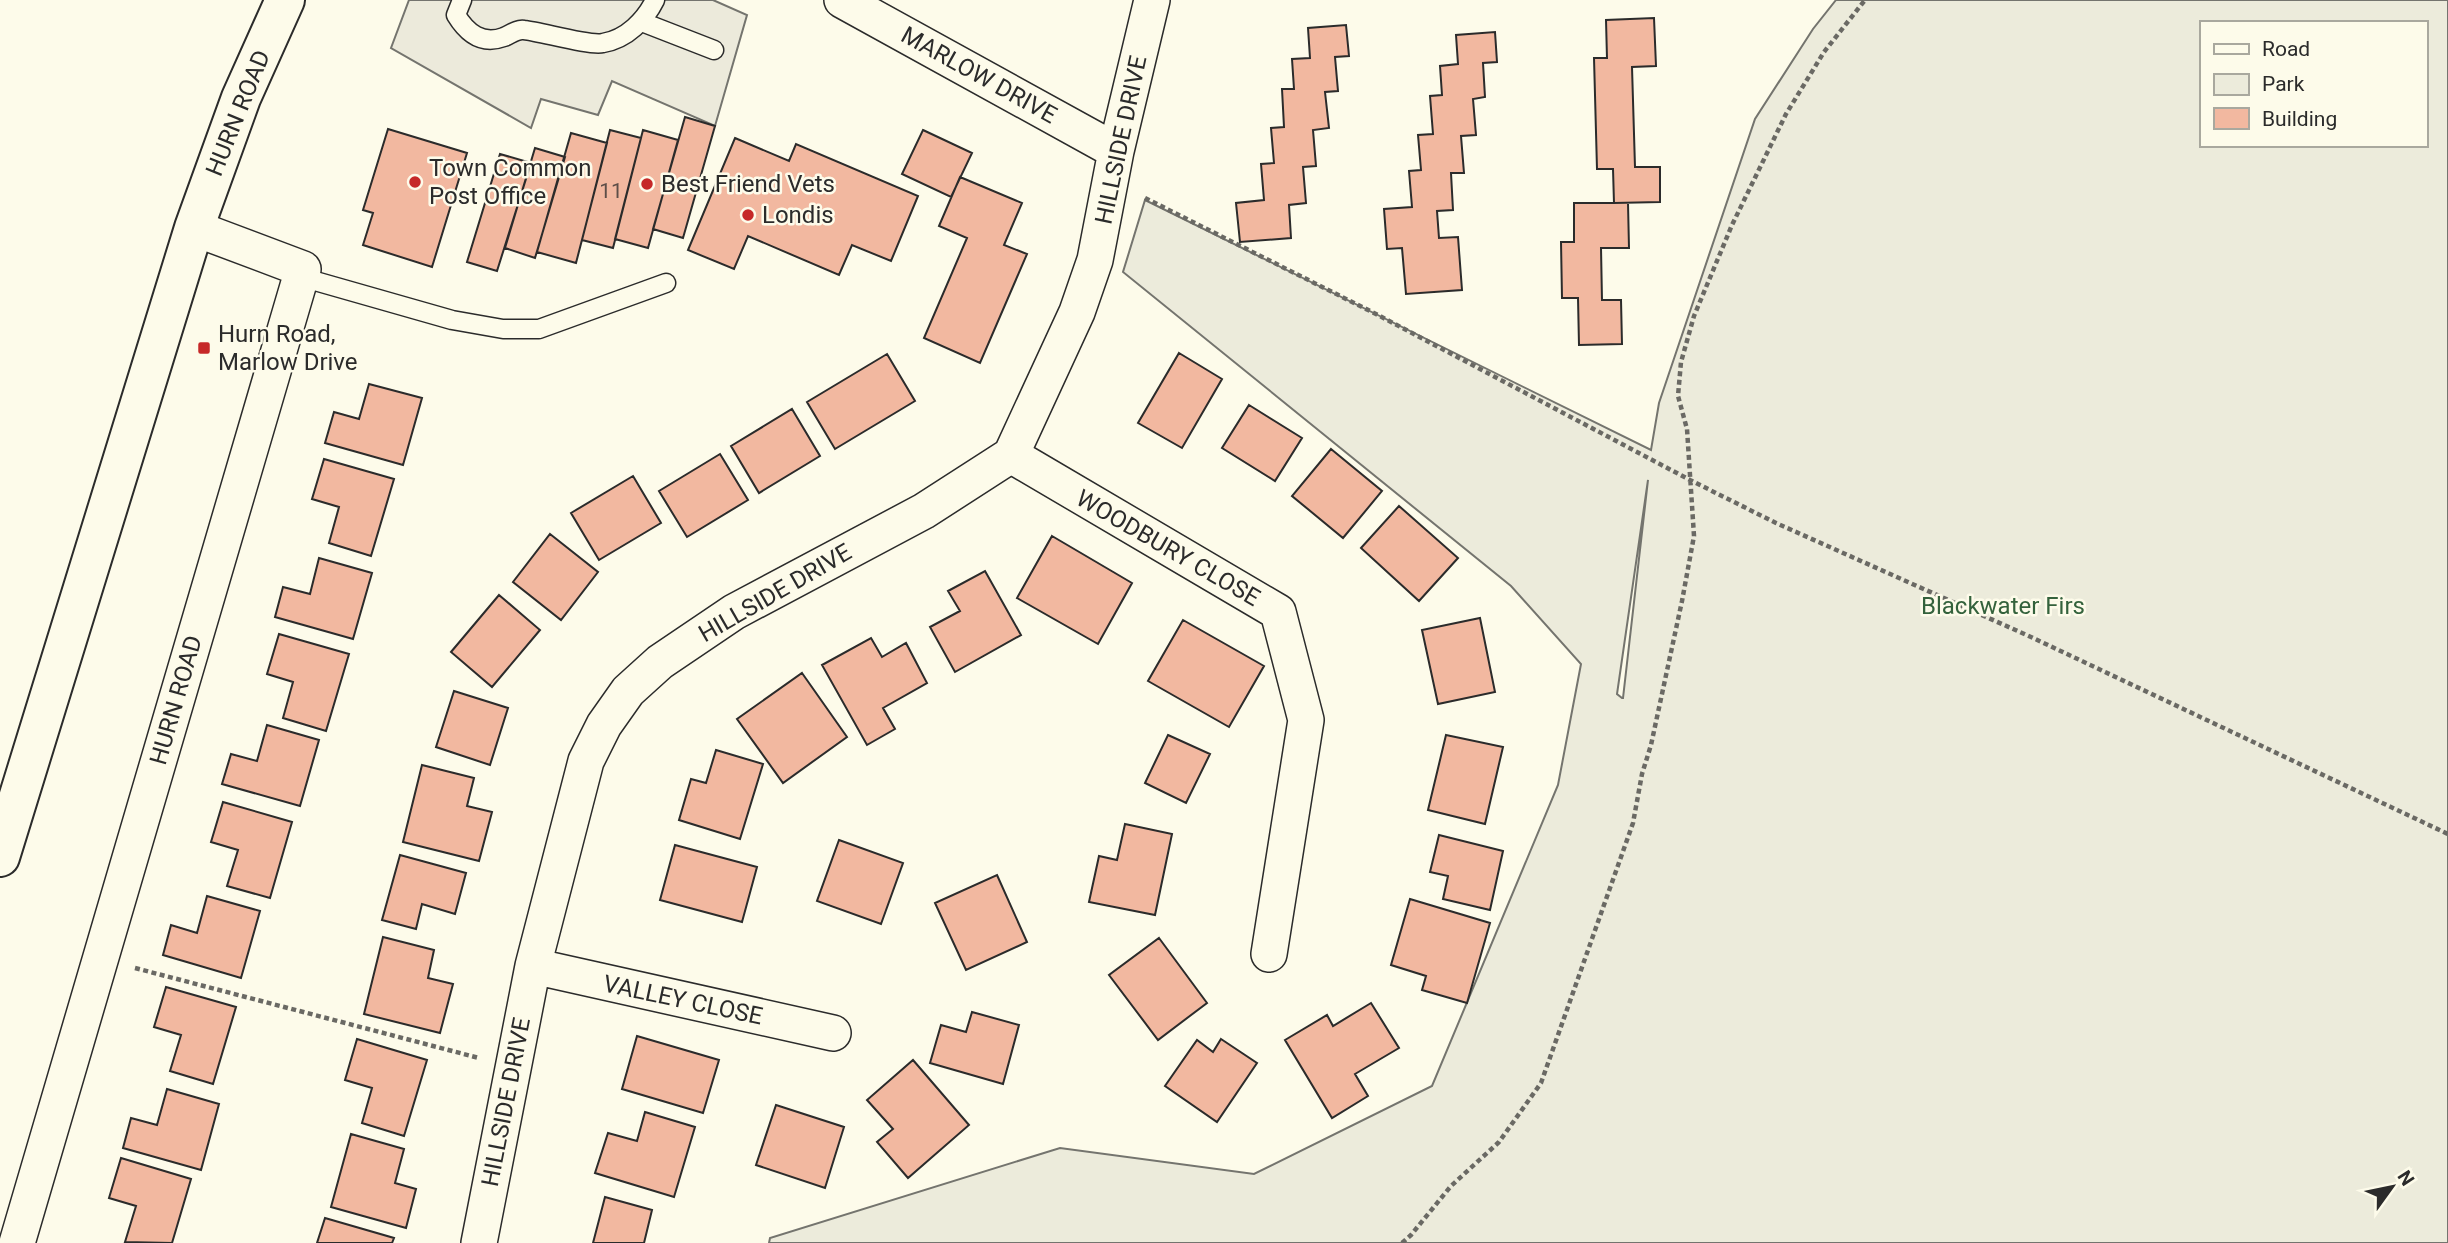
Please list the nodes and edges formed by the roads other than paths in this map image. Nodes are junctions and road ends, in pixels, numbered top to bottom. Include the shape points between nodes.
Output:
1 (285, 0) edge
2 (462, 0) edge
3 (655, 0) edge
4 (842, 0) edge
5 (1152, 0) edge
6 (642, 22) junction
7 (714, 50) dead end
8 (1113, 166) junction
9 (194, 228) junction
10 (300, 277) junction
11 (666, 283) dead end
12 (1011, 455) junction
13 (0, 857) edge
14 (1269, 954) dead end
15 (533, 967) junction
16 (833, 1033) dead end
17 (18, 1243) edge
18 (479, 1243) edge

1 - 9 main road, HURN ROAD via 241,98
2 - 6 lane via 457,15 466,30 485,40 520,29 602,44
3 - 6 lane
4 - 8 street, MARLOW DRIVE
5 - 8 street, HILLSIDE DRIVE
6 - 7 lane
8 - 12 street, HILLSIDE DRIVE via 1095,260 1077,312
9 - 10 street via 303,269
9 - 13 main road, HURN ROAD
10 - 11 lane via 452,320 503,329 539,329
10 - 17 street, HURN ROAD
12 - 14 street, WOODBURY CLOSE via 1278,612 1306,720
12 - 15 street, HILLSIDE DRIVE via 924,511 734,612 660,662 628,691 586,761
15 - 16 street, VALLEY CLOSE
15 - 18 street, HILLSIDE DRIVE

